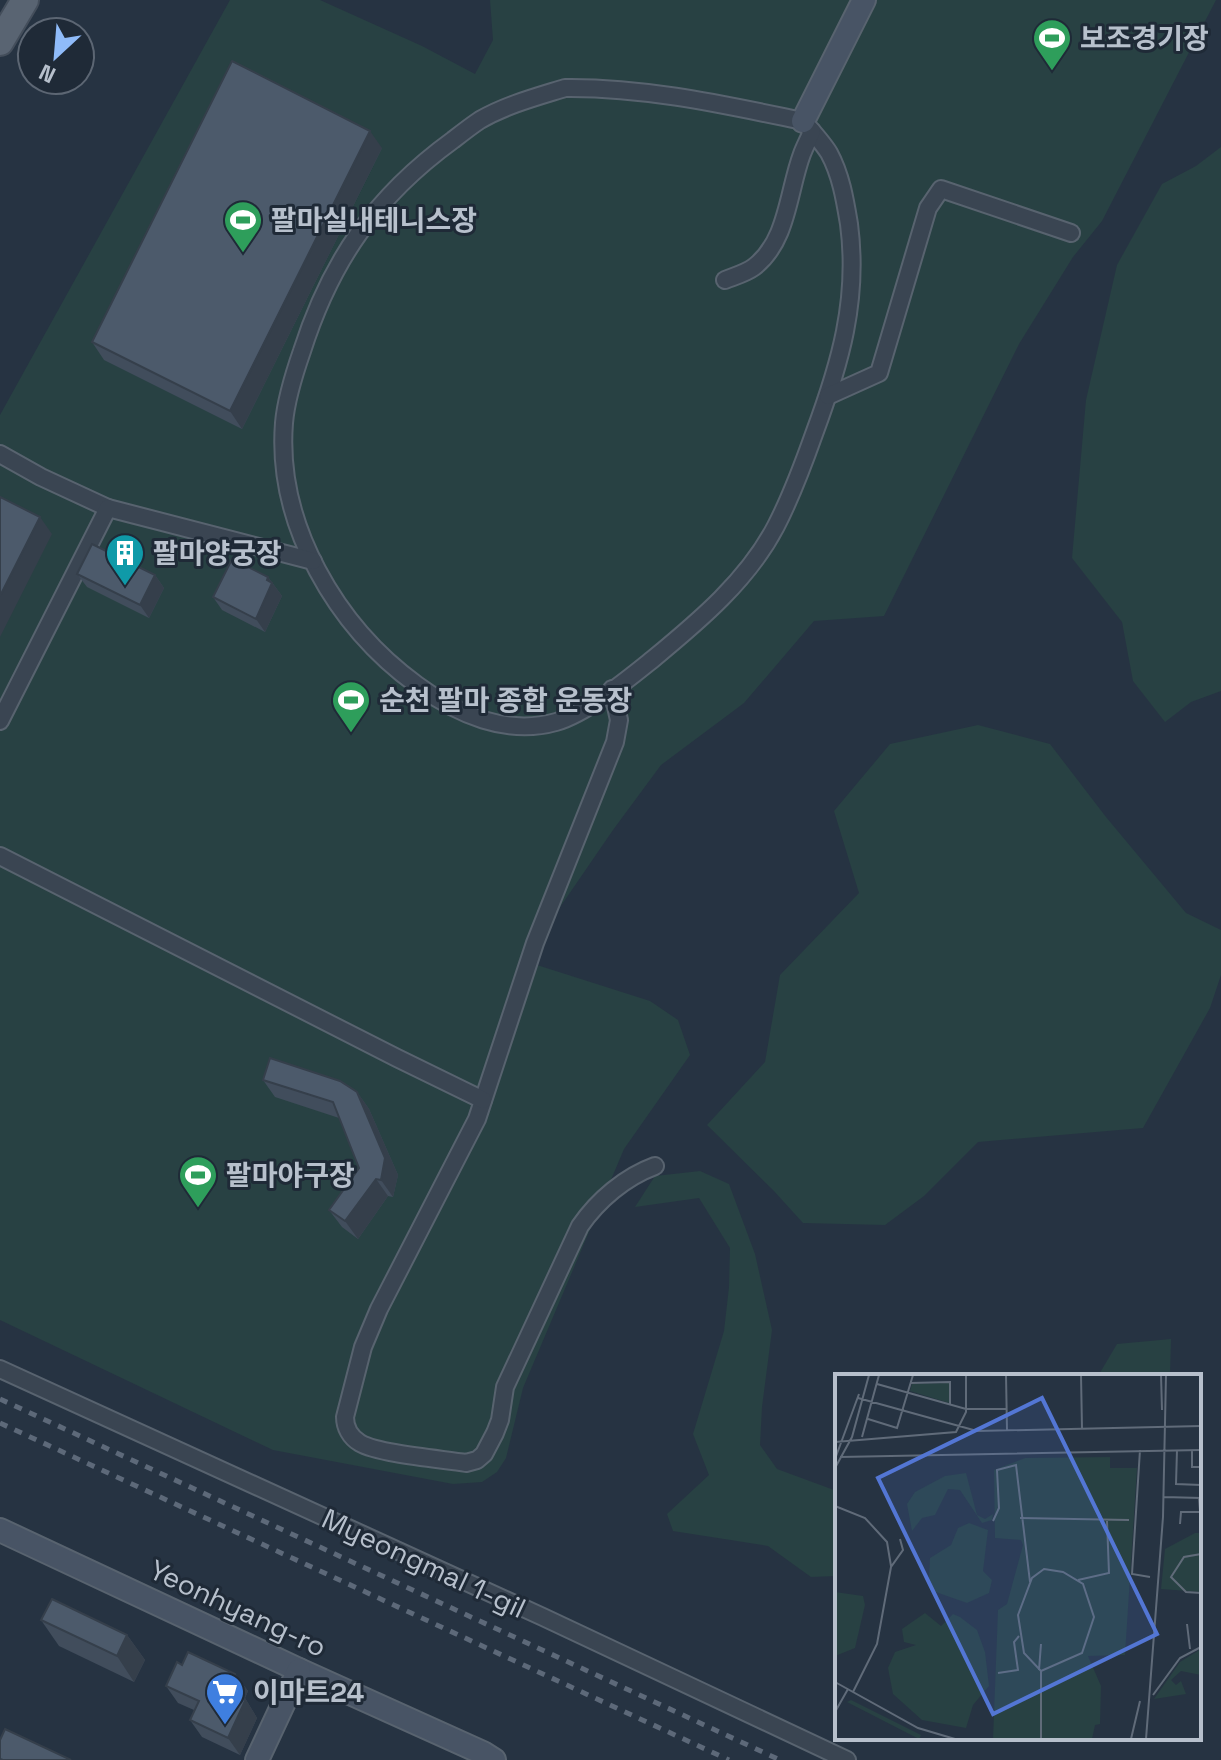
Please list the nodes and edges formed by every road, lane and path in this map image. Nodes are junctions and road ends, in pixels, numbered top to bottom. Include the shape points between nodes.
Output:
1 (25, 0) edge
2 (864, 0) edge
3 (0, 42) edge
4 (808, 126) junction
5 (1071, 233) dead end
6 (725, 280) dead end
7 (828, 396) junction
8 (0, 454) edge
9 (108, 508) junction
10 (313, 561) junction
11 (612, 689) junction
12 (0, 721) edge
13 (0, 856) edge
14 (483, 1100) junction
15 (655, 1166) dead end
16 (0, 1369) edge
17 (0, 1530) edge
18 (299, 1670) junction
19 (257, 1760) edge
20 (494, 1760) edge
21 (847, 1760) edge

1 - 3 main road
2 - 4 main road
4 - 6 street via 771,247 750,270
4 - 7 street via 839,176 852,246 849,310
4 - 10 street via 692,98 565,88 479,121 429,157 375,210 349,246 320,302 292,380 284,422 287,483
5 - 7 street via 941,189 928,208 879,373
7 - 11 street via 761,551 717,602
8 - 9 street
9 - 10 street
9 - 12 street
10 - 11 street via 351,622 378,652 448,705 490,723 555,722
11 - 14 street via 619,720 615,742 535,943
13 - 14 street
14 - 15 street via 468,1141 412,1242 363,1347 345,1417 345,1426 360,1443 466,1463 484,1454 500,1420 505,1387 580,1226 593,1207 640,1171
16 - 21 street, Myeongmal 1-gil
17 - 18 main road, Yeonhyang-ro
18 - 19 main road
18 - 20 main road, Yeonhyang-ro

